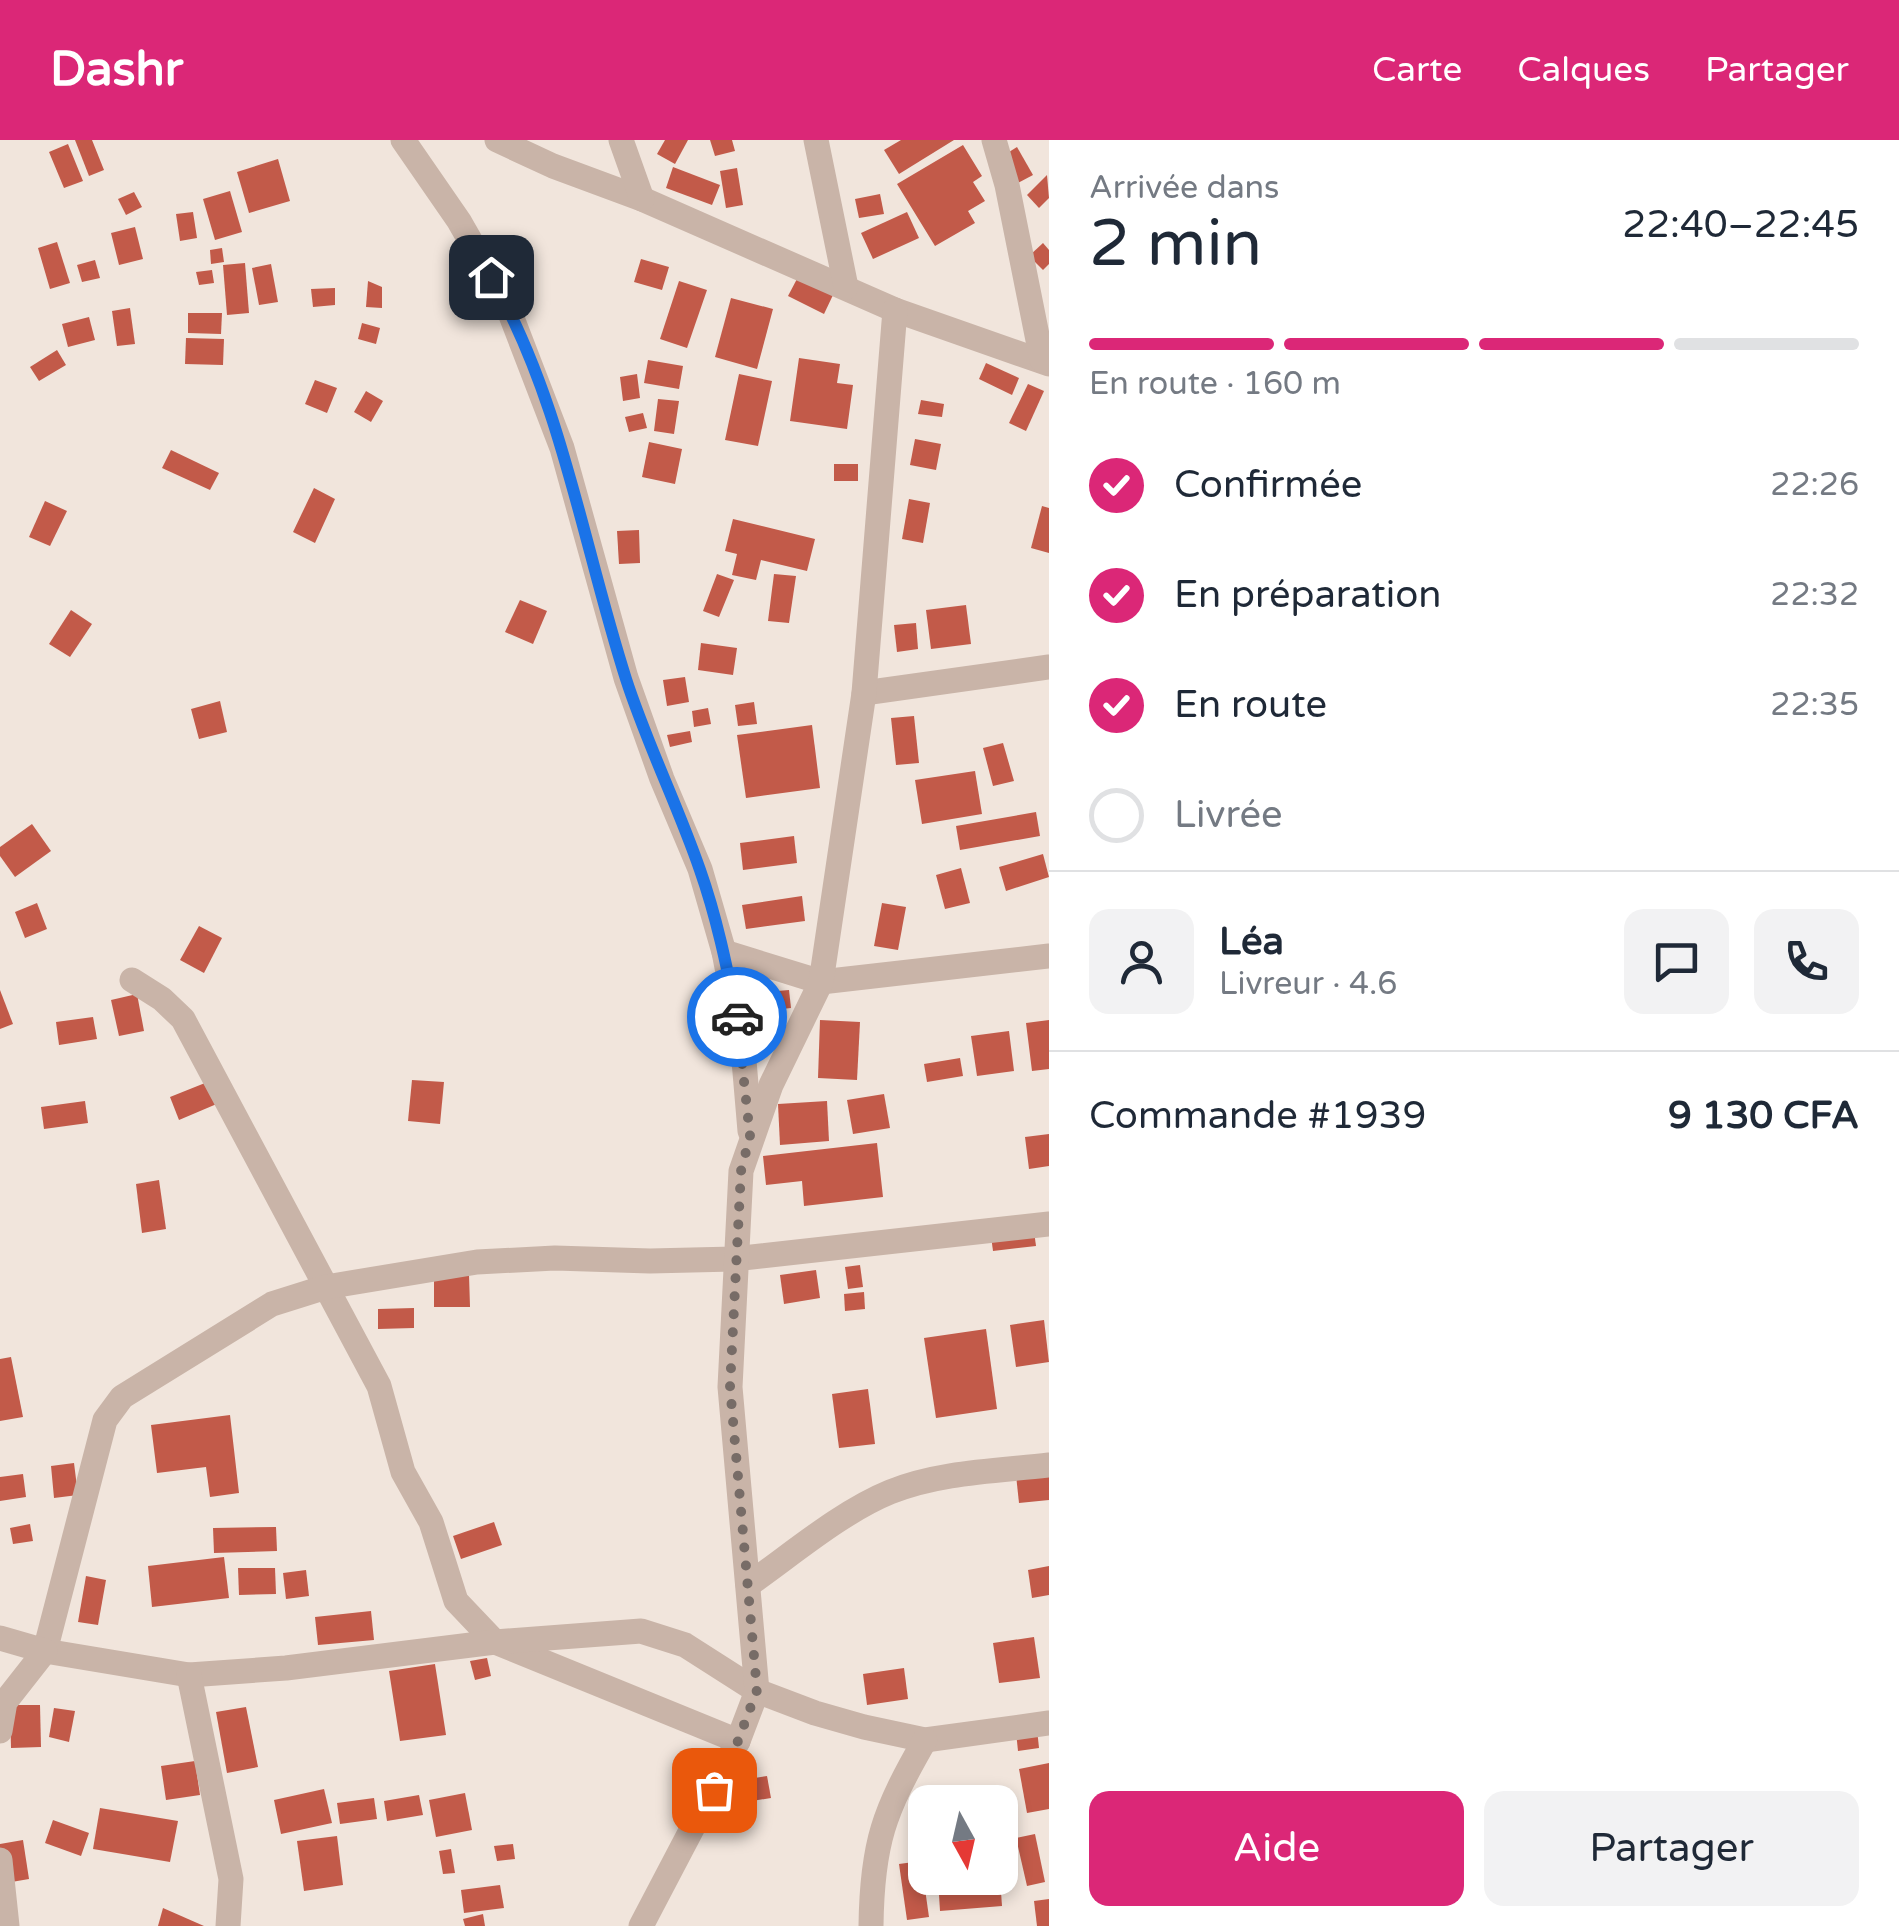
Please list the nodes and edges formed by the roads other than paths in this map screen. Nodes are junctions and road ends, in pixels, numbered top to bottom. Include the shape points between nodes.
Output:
1 (403, 140) edge
2 (496, 140) edge
3 (620, 140) edge
4 (816, 140) edge
5 (994, 140) edge
6 (642, 199) junction
7 (846, 287) junction
8 (895, 310) junction
9 (1045, 362) edge
10 (1049, 667) edge
11 (864, 693) junction
12 (724, 952) junction
13 (1049, 956) edge
14 (132, 980) dead end
15 (821, 982) junction
16 (750, 1136) junction
17 (1049, 1224) edge
18 (734, 1259) junction
19 (326, 1287) junction
20 (1049, 1465) edge
21 (748, 1585) junction
22 (0, 1638) edge
23 (495, 1642) junction
24 (45, 1652) junction
25 (188, 1675) junction
26 (757, 1690) junction
27 (1049, 1723) edge
28 (0, 1731) edge
29 (926, 1740) junction
30 (738, 1741) junction
31 (0, 1860) edge
32 (7, 1926) edge
33 (228, 1926) edge
34 (641, 1926) edge
35 (871, 1926) edge

1 - 12 street via 507,306 562,448 626,678 700,869
2 - 6 street
3 - 6 street
4 - 7 street
5 - 9 street
6 - 7 street
7 - 8 street
8 - 9 street
8 - 11 street
10 - 11 street
11 - 15 street
12 - 15 street
12 - 16 street via 743,1049
13 - 15 street
14 - 19 street via 183,1019
15 - 16 street
16 - 18 street
17 - 18 street
18 - 19 street via 477,1262
18 - 21 street via 730,1387
19 - 23 street via 379,1386 403,1472 431,1522 456,1601
19 - 24 street via 272,1304 122,1397 105,1420
20 - 21 street via 932,1479 888,1492
21 - 26 street
22 - 24 street
23 - 25 street
23 - 26 street via 641,1631 685,1645
23 - 30 street
24 - 25 street
24 - 28 street via 5,1702
25 - 33 street via 231,1879
26 - 29 street via 816,1713
26 - 30 street
27 - 29 street
29 - 35 street via 893,1796 878,1840
30 - 34 street
31 - 32 street

